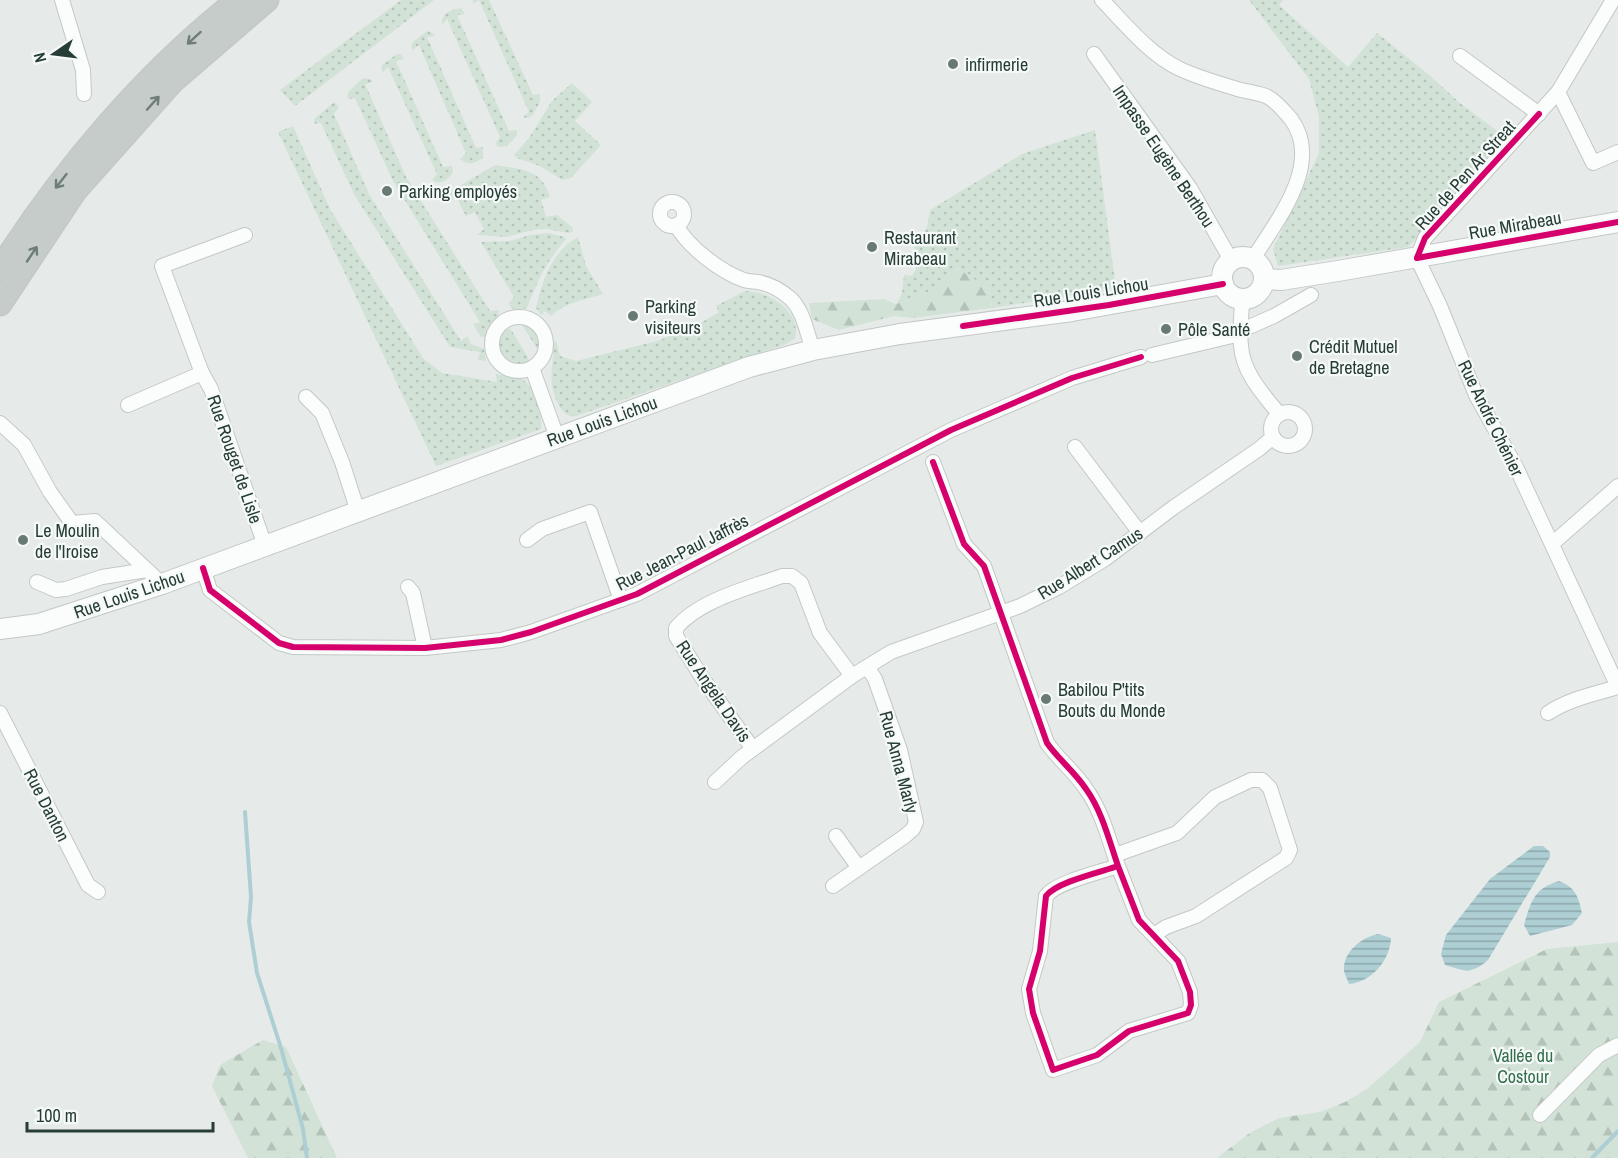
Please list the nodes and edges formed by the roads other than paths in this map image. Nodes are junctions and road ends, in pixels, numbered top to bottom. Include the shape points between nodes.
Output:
1 (62, 0) edge
2 (238, 0) edge
3 (267, 0) edge
4 (1102, 0) edge
5 (1613, 0) edge
6 (1094, 54) dead end
7 (1460, 56) dead end
8 (1558, 92) junction
9 (84, 94) dead end
10 (1539, 114) junction
11 (1618, 152) edge
12 (1618, 222) edge
13 (676, 225) dead end
14 (245, 236) dead end
15 (1417, 258) junction
16 (1253, 259) junction
17 (1231, 260) junction
18 (0, 269) edge
19 (1264, 279) junction
20 (1223, 284) junction
21 (1311, 295) dead end
22 (1242, 299) junction
23 (0, 304) edge
24 (1241, 331) junction
25 (813, 350) junction
26 (532, 368) junction
27 (202, 373) junction
28 (306, 398) dead end
29 (128, 405) dead end
30 (1279, 414) junction
31 (0, 423) edge
32 (557, 437) junction
33 (1273, 437) junction
34 (1075, 447) dead end
35 (933, 462) dead end
36 (1618, 486) edge
37 (358, 512) junction
38 (1140, 533) junction
39 (527, 540) dead end
40 (1552, 544) junction
41 (265, 546) junction
42 (203, 568) junction
43 (147, 570) junction
44 (37, 582) dead end
45 (162, 584) junction
46 (408, 587) dead end
47 (621, 600) junction
48 (1000, 613) junction
49 (0, 629) edge
50 (425, 648) junction
51 (1613, 657) edge
52 (868, 668) junction
53 (852, 676) junction
54 (0, 713) edge
55 (1548, 713) dead end
56 (753, 749) junction
57 (715, 782) dead end
58 (836, 836) dead end
59 (1116, 860) junction
60 (859, 868) junction
61 (833, 886) dead end
62 (98, 892) dead end
63 (1154, 934) junction
64 (1618, 1045) edge
65 (1540, 1115) dead end

1 - 9 street via 83,70
2 -> 18 highway via 148,81 61,181
23 -> 3 highway via 75,191 173,81
4 - 16 street via 1166,62 1267,97 1295,124 1302,151 1300,177
5 - 8 street, Rue de Pen Ar Streat
6 - 17 street, Impasse Eugène Berthou via 1190,188
7 - 10 street, Rue de Pen Ar Streat
8 - 10 street, Rue de Pen Ar Streat
8 - 11 street via 1593,162
10 - 15 street, Rue de Pen Ar Streat via 1425,238
12 - 15 main road, Rue Mirabeau
13 - 25 street via 715,264 746,281 771,286 791,299
14 - 27 street, Rue Rouget de Lisle via 162,266
15 - 19 main road via 1281,280
15 - 40 street, Rue André Chénier via 1476,395
16 - 17 main road
16 - 19 main road
17 - 20 main road via 1222,273
19 - 22 main road via 1254,295
20 - 22 main road via 1231,295
20 - 25 main road, Rue Louis Lichou
21 - 24 street, Rue Jean-Paul Jaffrès
22 - 24 street
24 - 30 street via 1248,370
24 - 47 street, Rue Jean-Paul Jaffrès via 1072,378 951,430
25 - 32 main road, Rue Louis Lichou via 749,367
26 - 26 street via 539,363 546,347 542,329 526,318 505,321 494,332 495,358 508,369
26 - 32 street
27 - 29 street, Rue Rouget de Lisle
27 - 41 street, Rue Rouget de Lisle
28 - 37 street via 322,413
30 - 33 street via 1272,424
30 - 33 street via 1298,415 1305,433 1292,446 1282,446
31 - 43 street via 24,445 72,523 95,521
32 - 37 main road, Rue Louis Lichou
33 - 38 street, Rue Albert Camus
34 - 38 street
35 - 48 street via 964,544 984,566
36 - 40 street
37 - 41 main road, Rue Louis Lichou
38 - 48 street, Rue Albert Camus via 1059,587
39 - 47 street via 542,529 590,512
40 - 51 street, Rue André Chénier
41 - 42 main road, Rue Louis Lichou
42 - 45 main road, Rue Louis Lichou
42 - 50 street, Rue Jean-Paul Jaffrès via 210,590 279,643 304,648
43 - 44 street via 66,589 56,590
43 - 45 street
45 - 49 main road, Rue Louis Lichou via 39,624
46 - 50 street via 413,593
47 - 50 street, Rue Jean-Paul Jaffrès via 501,640
48 - 52 street, Rue Albert Camus via 891,652
48 - 59 street via 1047,743 1093,799
51 - 55 street, Rue André Chénier via 1618,687 1575,699
52 - 53 street, Rue Albert Camus
52 - 60 street, Rue Anna Marly via 900,750 916,822 905,836
53 - 56 street, Rue Albert Camus
53 - 56 street, Rue Angela Davis via 820,633 801,583 792,576 782,576 710,603 680,623 676,636
54 - 62 street, Rue Danton via 88,885
56 - 57 street, Rue Albert Camus
58 - 60 street
59 - 63 street via 1139,920
59 - 63 street via 1177,833 1215,797 1251,780 1262,780 1270,788 1290,850 1287,858 1196,916
59 - 63 street via 1049,891 1046,896 1040,951 1029,989 1053,1070 1097,1055 1129,1031 1188,1013 1190,992 1178,961
60 - 61 street, Rue Anna Marly
64 - 65 street via 1599,1055

